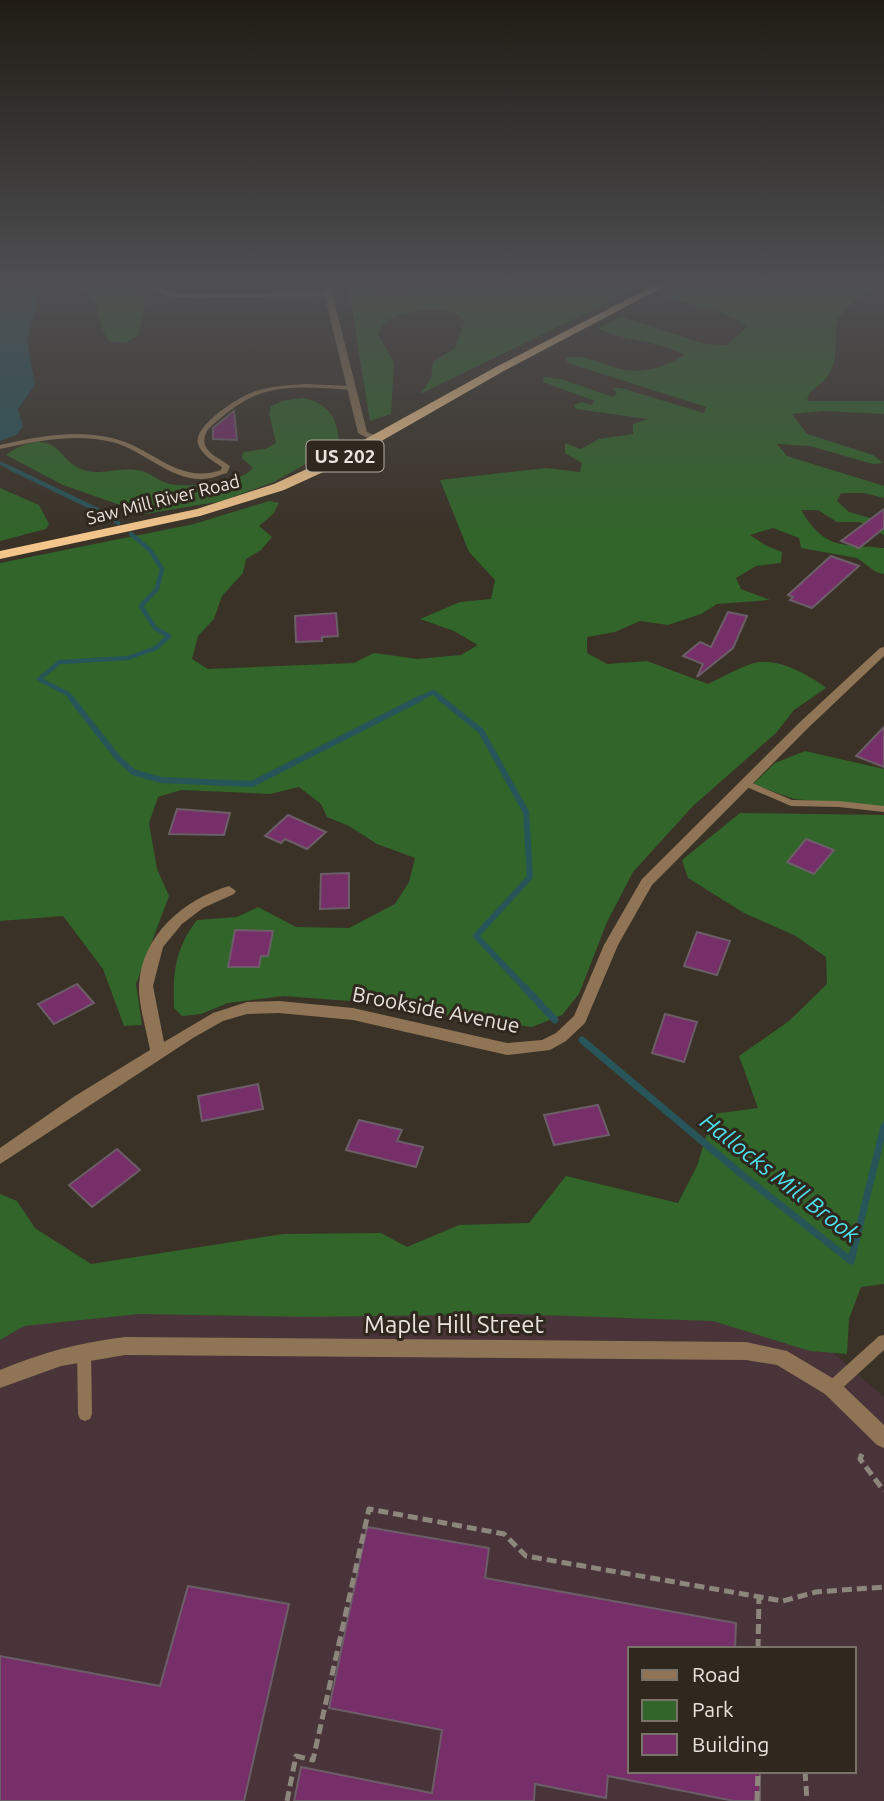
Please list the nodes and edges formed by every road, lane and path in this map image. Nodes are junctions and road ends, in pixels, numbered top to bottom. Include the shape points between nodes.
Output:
1 (346, 369) edge
2 (500, 369) edge
3 (350, 388) junction
4 (376, 439) junction
5 (0, 447) edge
6 (0, 555) edge
7 (884, 650) edge
8 (745, 783) junction
9 (884, 809) edge
10 (229, 891) dead end
11 (158, 1054) junction
12 (0, 1157) edge
13 (884, 1341) edge
14 (84, 1350) junction
15 (0, 1379) edge
16 (832, 1388) junction
17 (85, 1414) dead end
18 (884, 1438) edge
19 (862, 1454) dead end
20 (884, 1491) edge
21 (884, 1587) edge
22 (759, 1596) junction
23 (758, 1647) edge
24 (758, 1773) edge
25 (805, 1773) edge
26 (287, 1801) edge
27 (758, 1801) edge
28 (807, 1801) edge

1 - 3 street
2 - 4 highway, Saw Mill River Road / US 202
3 - 4 street via 363,433
3 - 5 lane via 261,391 209,421 201,434 201,447 226,466 216,476 187,476 135,446 112,439 57,436
4 - 6 highway, Saw Mill River Road / US 202 via 303,476 231,504
7 - 8 street, Brookside Avenue
8 - 9 lane via 792,803
8 - 11 street, Brookside Avenue via 647,881 611,945 580,1019 545,1046 507,1049 353,1014 279,1007 247,1008 218,1017
10 - 11 street via 177,920 156,946 146,986
11 - 12 street, Brookside Avenue
13 - 16 lane
14 - 15 street, Maple Hill Street
14 - 16 street, Maple Hill Street via 125,1346 746,1351 780,1357
14 - 17 lane
16 - 18 street, Maple Hill Street
19 - 20 path via 860,1459
21 - 22 path via 816,1592 783,1601
22 - 23 path
22 - 26 path via 526,1556 504,1534 369,1509 313,1760 296,1756
24 - 27 path
25 - 28 path

